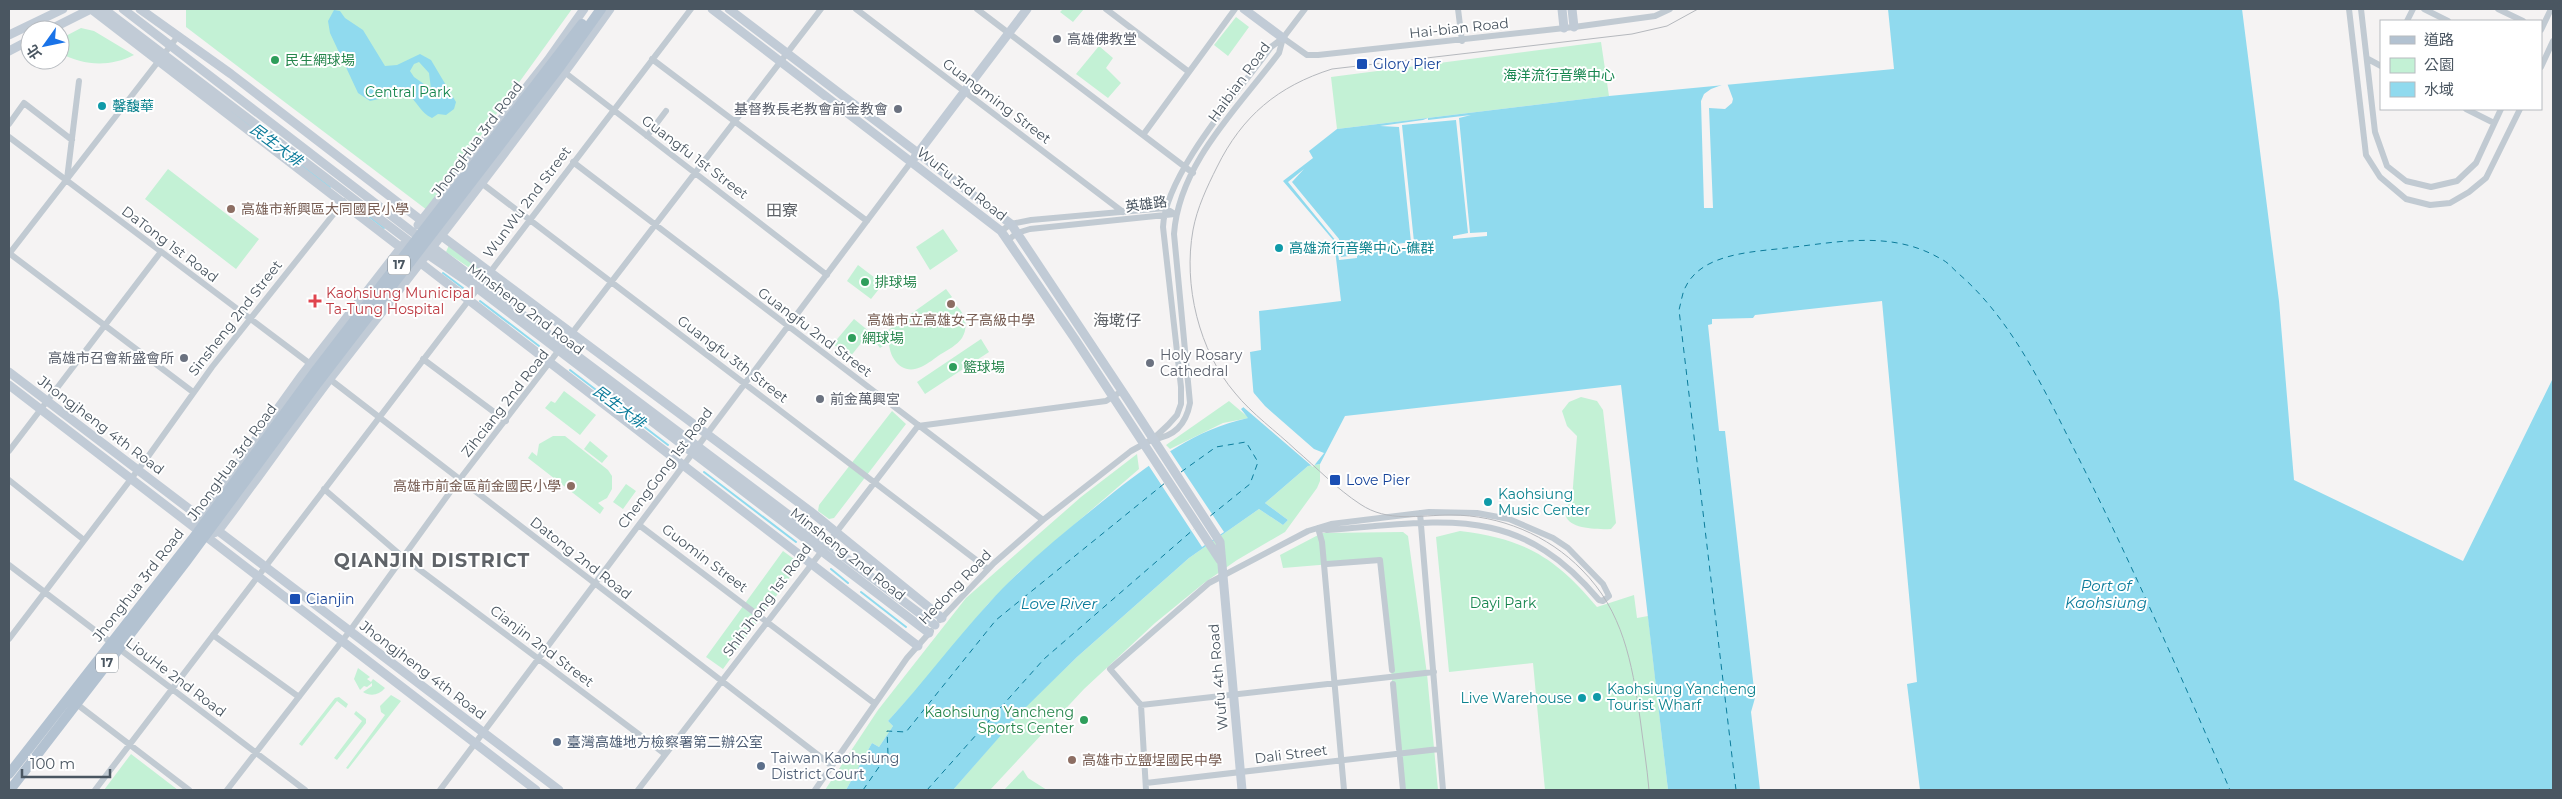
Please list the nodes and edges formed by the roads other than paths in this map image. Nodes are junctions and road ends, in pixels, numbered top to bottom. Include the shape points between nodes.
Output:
1 (63, 9) edge
2 (91, 9) edge
3 (104, 9) edge
4 (123, 9) edge
5 (140, 9) edge
6 (584, 9) edge
7 (593, 9) edge
8 (601, 9) edge
9 (610, 9) edge
10 (691, 9) edge
11 (712, 9) edge
12 (729, 9) edge
13 (821, 9) edge
14 (856, 9) edge
15 (977, 9) edge
16 (1027, 9) edge
17 (1106, 9) edge
18 (1235, 9) edge
19 (1244, 9) edge
20 (1305, 9) edge
21 (1458, 9) edge
22 (1562, 9) edge
23 (1568, 9) edge
24 (1572, 9) edge
25 (1670, 9) edge
26 (2349, 9) edge
27 (2362, 9) edge
28 (2424, 9) edge
29 (2498, 9) edge
30 (2551, 9) edge
31 (1663, 11) edge
32 (1654, 12) edge
33 (69, 20) edge
34 (2446, 20) edge
35 (2522, 20) edge
36 (1569, 27) junction
37 (2542, 28) edge
38 (1009, 34) junction
39 (9, 35) edge
40 (178, 36) junction
41 (1284, 38) junction
42 (1462, 41) junction
43 (2553, 41) edge
44 (171, 45) junction
45 (789, 52) junction
46 (160, 58) junction
47 (652, 59) junction
48 (2368, 59) junction
49 (782, 62) junction
50 (2542, 64) edge
51 (2380, 65) edge
52 (556, 66) junction
53 (1189, 72) junction
54 (79, 81) dead end
55 (964, 92) junction
56 (613, 109) junction
57 (2468, 110) edge
58 (2500, 110) edge
59 (2520, 110) edge
60 (666, 111) dead end
61 (736, 122) junction
62 (2494, 123) junction
63 (9, 124) edge
64 (1143, 135) junction
65 (647, 136) junction
66 (9, 137) edge
67 (72, 140) junction
68 (918, 153) junction
69 (573, 162) junction
70 (912, 162) junction
71 (1184, 167) junction
72 (696, 173) junction
73 (1192, 173) junction
74 (363, 175) junction
75 (472, 176) junction
76 (67, 180) junction
77 (354, 186) junction
78 (348, 194) junction
79 (342, 202) junction
80 (1165, 208) junction
81 (1123, 212) junction
82 (1175, 214) junction
83 (1164, 216) junction
84 (530, 220) junction
85 (867, 221) junction
86 (1011, 224) junction
87 (656, 226) junction
88 (431, 228) junction
89 (1001, 231) junction
90 (1017, 233) junction
91 (1008, 240) junction
92 (417, 247) junction
93 (160, 253) junction
94 (9, 254) edge
95 (490, 271) junction
96 (828, 275) junction
97 (613, 283) junction
98 (480, 285) junction
99 (468, 301) junction
100 (250, 318) junction
101 (105, 326) junction
102 (789, 327) junction
103 (573, 335) junction
104 (563, 348) junction
105 (423, 359) junction
106 (550, 363) junction
107 (9, 372) edge
108 (320, 372) junction
109 (746, 384) junction
110 (9, 385) edge
111 (1122, 391) junction
112 (193, 392) junction
113 (1113, 397) junction
114 (47, 400) junction
115 (40, 409) junction
116 (379, 417) junction
117 (506, 421) junction
118 (918, 426) junction
119 (707, 435) junction
120 (1153, 439) junction
121 (1144, 444) junction
122 (699, 446) junction
123 (9, 451) edge
124 (693, 453) junction
125 (684, 466) junction
126 (137, 470) junction
127 (461, 479) junction
128 (9, 480) edge
129 (130, 480) junction
130 (874, 482) junction
131 (324, 489) junction
132 (1420, 513) junction
133 (1043, 520) junction
134 (1420, 523) junction
135 (208, 524) junction
136 (639, 525) junction
137 (1318, 528) junction
138 (835, 532) junction
139 (201, 534) junction
140 (84, 540) junction
141 (1216, 544) junction
142 (823, 546) junction
143 (404, 558) junction
144 (811, 562) junction
145 (1327, 564) dead end
146 (9, 565) edge
147 (265, 567) junction
148 (988, 569) junction
149 (257, 577) junction
150 (1223, 577) junction
151 (595, 584) junction
152 (44, 592) junction
153 (942, 618) junction
154 (767, 622) junction
155 (935, 625) junction
156 (350, 632) junction
157 (929, 633) junction
158 (213, 635) junction
159 (9, 639) edge
160 (342, 641) junction
161 (110, 642) junction
162 (918, 646) junction
163 (118, 649) junction
164 (538, 659) junction
165 (1392, 670) dead end
166 (1434, 672) junction
167 (720, 681) junction
168 (1334, 683) junction
169 (1393, 684) dead end
170 (172, 689) junction
171 (1234, 696) junction
172 (299, 697) junction
173 (71, 700) junction
174 (874, 703) junction
175 (1141, 705) junction
176 (483, 732) junction
177 (130, 744) junction
178 (474, 744) junction
179 (1399, 749) dead end
180 (1439, 749) junction
181 (256, 753) junction
182 (665, 754) junction
183 (1400, 758) dead end
184 (1341, 760) junction
185 (831, 765) junction
186 (1240, 772) junction
187 (9, 774) edge
188 (1146, 787) edge
189 (10, 790) edge
190 (95, 790) edge
191 (189, 790) edge
192 (227, 790) edge
193 (305, 790) edge
194 (440, 790) edge
195 (536, 790) edge
196 (558, 790) edge
197 (638, 790) edge
198 (815, 790) edge
199 (1242, 790) edge
200 (1344, 790) edge
201 (1403, 790) edge
202 (1443, 790) edge

1 - 39 street
2 - 33 street
2 - 46 street
3 - 46 street, Minsheng 2nd Road
4 - 44 street, Minsheng 2nd Road
5 - 40 street
6 - 52 street, JhongHua 3rd Road / 17
7 - 52 main road, JhongHua 3rd Road / 17
8 - 52 main road, 17
9 - 52 street, JhongHua 3rd Road / 17
10 - 47 street, WunWu 2nd Street
11 - 49 street, WuFu 3rd Road
12 - 45 street, WuFu 3rd Road
13 - 45 street, Zihciang 2nd Road
14 - 55 street, Guangming Street
15 - 38 street
16 - 38 street
17 - 53 street
18 - 53 street
19 - 41 street
20 - 41 street
21 - 42 street
22 - 36 street
23 - 36 street
24 - 36 street
25 - 31 street, Hai-bian Road
26 - 59 street via 2366,155 2380,177 2406,198 2430,205 2450,203 2486,178
27 - 48 street
28 - 34 street
29 - 35 street
30 - 37 street
31 - 32 street, Hai-bian Road
32 - 36 street, Hai-bian Road
36 - 42 street, Hai-bian Road
38 - 55 street
38 - 64 street
40 - 44 street
40 - 74 street
41 - 42 street, Hai-bian Road via 1307,55
41 - 71 street, Haibian Road via 1271,47
41 - 73 street, Haibian Road via 1279,53
43 - 50 street
44 - 46 street
44 - 77 street, Minsheng 2nd Road
45 - 49 street, Zihciang 2nd Road
45 - 68 street, WuFu 3rd Road
46 - 76 street
46 - 78 street, Minsheng 2nd Road
46 - 79 street
47 - 56 street, WunWu 2nd Street
47 - 61 street
48 - 51 street
48 - 62 street via 2375,132 2388,166 2406,181 2431,187 2457,180 2476,163
49 - 61 street, Zihciang 2nd Road
49 - 70 street, WuFu 3rd Road
52 - 56 street, Guangfu 1st Street
52 - 75 main road, JhongHua 3rd Road / 17
52 - 75 street, JhongHua 3rd Road / 17
53 - 64 street
54 - 67 street
55 - 68 street
55 - 81 street, Guangming Street
56 - 65 street, Guangfu 1st Street
56 - 69 street, WunWu 2nd Street
57 - 62 street
58 - 62 street
60 - 65 street
61 - 72 street, Zihciang 2nd Road
61 - 85 street
63 - 67 street via 24,104
64 - 71 street
65 - 72 street, Guangfu 1st Street
66 - 76 street, DaTong 1st Road
67 - 76 street
68 - 70 street
68 - 86 street, WuFu 3rd Road
69 - 84 street, WunWu 2nd Street
69 - 87 street, Guangfu 2nd Street
70 - 85 street, ChengGong 1st Road
70 - 89 street, WuFu 3rd Road
71 - 73 street
71 - 80 street, Haibian Road
72 - 87 street, Zihciang 2nd Road
72 - 96 street, Guangfu 1st Street
73 - 82 street, Haibian Road
74 - 77 street, Sinsheng 2nd Street
74 - 88 street
75 - 84 street, Guangfu 3th Street
75 - 88 main road, JhongHua 3rd Road / 17
75 - 88 street, JhongHua 3rd Road / 17
76 - 93 street, DaTong 1st Road
76 - 94 street
77 - 78 street, Sinsheng 2nd Street
77 - 92 street, Minsheng 2nd Road
78 - 79 street, Sinsheng 2nd Street
78 - 92 street, Minsheng 2nd Road
79 - 92 street
79 - 100 street, Sinsheng 2nd Street
80 - 81 street, 英雄路
80 - 82 street, 英雄路
80 - 83 street, Haibian Road
81 - 86 street, 英雄路
82 - 83 street, 英雄路
82 - 120 street, Haibian Road via 1174,234 1190,403 1188,414 1174,432 1166,438
83 - 90 street, 英雄路
83 - 120 street, Haibian Road via 1181,404 1177,415
84 - 95 street, WunWu 2nd Street
84 - 97 street, Guangfu 3th Street
85 - 96 street, ChengGong 1st Road
86 - 89 street, 英雄路
86 - 90 street, WuFu 3rd Road
87 - 97 street, Zihciang 2nd Road
87 - 102 street, Guangfu 2nd Street
88 - 92 main road, JhongHua 3rd Road / 17
88 - 92 street, JhongHua 3rd Road / 17
88 - 95 street
89 - 91 street, WuFu 3rd Road
90 - 91 street, 英雄路
90 - 111 street, WuFu 3rd Road
91 - 113 street, WuFu 3rd Road
92 - 98 street, Minsheng 2nd Road
92 - 99 street
92 - 108 main road, JhongHua 3rd Road / 17
92 - 108 street, JhongHua 3rd Road / 17
93 - 100 street, DaTong 1st Road
93 - 101 street
94 - 101 street
95 - 98 street, WunWu 2nd Street
95 - 103 street
96 - 102 street, ChengGong 1st Road
97 - 103 street, Zihciang 2nd Road
97 - 109 street, Guangfu 3th Street
98 - 99 street, WunWu 2nd Street
98 - 104 street, Minsheng 2nd Road
99 - 105 street, WunWu 2nd Street
99 - 106 street
100 - 108 street, DaTong 1st Road
100 - 112 street, Sinsheng 2nd Street
101 - 112 street
101 - 114 street
102 - 109 street, ChengGong 1st Road
102 - 118 street, Guangfu 2nd Street
103 - 104 street, Zihciang 2nd Road
103 - 119 street
104 - 106 street, Zihciang 2nd Road
104 - 122 street, Minsheng 2nd Road
104 - 124 street, Minsheng 2nd Road
105 - 116 street, WunWu 2nd Street
105 - 117 street
106 - 117 street, Zihciang 2nd Road
106 - 125 street
107 - 114 street, Jhongjheng 4th Road
108 - 116 street, Datong 2nd Road
108 - 135 main road, JhongHua 3rd Road / 17
108 - 135 street, JhongHua 3rd Road / 17
109 - 119 street, ChengGong 1st Road
109 - 130 street, Guangfu 3th Street
110 - 115 street, Jhongjheng 4th Road
111 - 113 street
111 - 120 street, WuFu 3rd Road
112 - 126 street, Sinsheng 2nd Street
113 - 118 street via 1106,401
113 - 121 street, WuFu 3rd Road
114 - 115 street
114 - 126 street, Jhongjheng 4th Road
115 - 123 street
115 - 129 street, Jhongjheng 4th Road
116 - 127 street, Datong 2nd Road
116 - 131 street, WunWu 2nd Street
117 - 127 street, Zihciang 2nd Road
118 - 130 street, ShihJhong 1st Road
118 - 133 street, Guangfu 2nd Street
119 - 122 street, ChengGong 1st Road
119 - 138 street
120 - 121 street, Hedong Road
120 - 141 street
121 - 133 street, Hedong Road
121 - 141 street, WuFu 3rd Road
122 - 124 street, ChengGong 1st Road
122 - 142 street, Minsheng 2nd Road
124 - 125 street, ChengGong 1st Road
124 - 142 street, Minsheng 2nd Road
125 - 136 street, ChengGong 1st Road
125 - 144 street
126 - 129 street, Sinsheng 2nd Street
126 - 135 street, Jhongjheng 4th Road
127 - 143 street, Zihciang 2nd Road
127 - 151 street, Datong 2nd Road
128 - 140 street
129 - 139 street, Jhongjheng 4th Road
129 - 140 street, Sinsheng 2nd Street
130 - 138 street, ShihJhong 1st Road
130 - 148 street, Guangfu 3th Street
131 - 143 street, Cianjin 2nd Street
131 - 147 street, WunWu 2nd Street
132 - 134 street
132 - 134 street via 1477,512 1530,527 1568,548 1603,584 1609,596 1599,600 1561,560 1527,539 1478,525
132 - 137 street
133 - 148 street, Hedong Road
134 - 137 street
134 - 166 street
135 - 139 main road, JhongHua 3rd Road / 17
135 - 139 street, JhongHua 3rd Road / 17
135 - 147 street, Jhongjheng 4th Road
136 - 151 street, ChengGong 1st Road
136 - 154 street, Guomin Street
137 - 150 street
137 - 168 street via 1322,542
138 - 142 street, ShihJhong 1st Road
138 - 153 street
139 - 149 street, Jhongjheng 4th Road
139 - 161 main road, Jhonghua 3rd Road / 17
139 - 163 main road, Jhonghua 3rd Road / 17
140 - 152 street, Sinsheng 2nd Street
141 - 150 street, Wufu 4th Road
142 - 144 street, ShihJhong 1st Road
142 - 155 street
142 - 157 street, Minsheng 2nd Road
143 - 156 street, Zihciang 2nd Road
143 - 164 street, Cianjin 2nd Street
144 - 154 street, ShihJhong 1st Road
144 - 162 street
145 - 165 street via 1380,560
146 - 152 street, LiouHe 2nd Road
147 - 149 street, WunWu 2nd Street
147 - 156 street, Jhongjheng 4th Road
148 - 153 street, Hedong Road
149 - 158 street, WunWu 2nd Street
149 - 160 street, Jhongjheng 4th Road
150 - 171 street, Wufu 4th Road
150 - 175 street via 1209,583 1182,604 1110,669
151 - 164 street, ChengGong 1st Road
151 - 167 street, Datong 2nd Road
152 - 159 street, Sinsheng 2nd Street
152 - 161 street, LiouHe 2nd Road
153 - 155 street, Hedong Road
154 - 167 street, ShihJhong 1st Road
154 - 174 street, Guomin Street
155 - 157 street, Hedong Road
156 - 160 street, Zihciang 2nd Road
156 - 176 street, Jhongjheng 4th Road
157 - 162 street, Hedong Road
158 - 170 street, WunWu 2nd Street
158 - 172 street
160 - 172 street, Zihciang 2nd Road
160 - 178 street, Jhongjheng 4th Road
161 - 163 street, LiouHe 2nd Road
161 - 173 main road, Jhonghua 3rd Road / 17
162 - 174 street, Hedong Road
163 - 170 street, LiouHe 2nd Road
163 - 173 main road, Jhonghua 3rd Road / 17
164 - 176 street, ChengGong 1st Road
164 - 182 street, Cianjin 2nd Street
166 - 168 street
166 - 180 street
167 - 182 street, ShihJhong 1st Road
167 - 185 street, Datong 2nd Road
168 - 171 street
168 - 184 street
169 - 179 street
170 - 177 street, WunWu 2nd Street
170 - 181 street, LiouHe 2nd Road
171 - 175 street
171 - 186 street, Wufu 4th Road
172 - 181 street, Zihciang 2nd Road
173 - 177 street
173 - 187 main road, Jhonghua 3rd Road / 17
173 - 189 main road, Jhonghua 3rd Road / 17
174 - 185 street, Hedong Road
175 - 188 street
176 - 178 street, ChengGong 1st Road
176 - 196 street, Jhongjheng 4th Road
177 - 190 street, WunWu 2nd Street
177 - 191 street
178 - 194 street, ChengGong 1st Road
178 - 195 street, Jhongjheng 4th Road
180 - 184 street, Dali Street
180 - 202 street
181 - 192 street, Zihciang 2nd Road
181 - 193 street, LiouHe 2nd Road
182 - 197 street, ShihJhong 1st Road
183 - 201 street
184 - 186 street, Dali Street
184 - 200 street
185 - 198 street, Hedong Road
186 - 188 street, Dali Street
186 - 199 street, Wufu 4th Road

